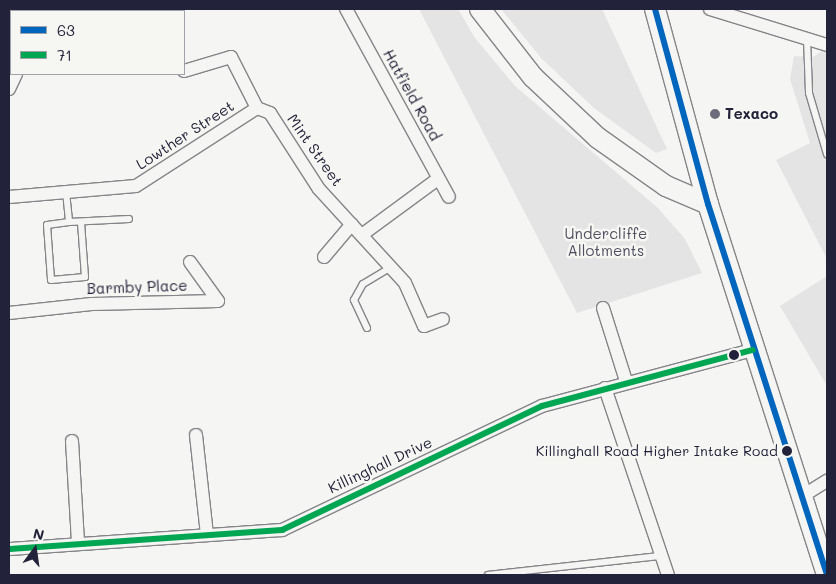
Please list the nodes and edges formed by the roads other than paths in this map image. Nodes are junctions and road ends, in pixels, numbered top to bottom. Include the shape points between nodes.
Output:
1 (346, 9) edge
2 (480, 9) edge
3 (655, 9) edge
4 (710, 9) edge
5 (808, 38) junction
6 (827, 44) edge
7 (185, 71) edge
8 (16, 75) edge
9 (9, 89) edge
10 (257, 108) junction
11 (827, 154) edge
12 (438, 179) junction
13 (66, 192) junction
14 (9, 197) edge
15 (449, 197) dead end
16 (708, 204) junction
17 (129, 219) dead end
18 (69, 222) junction
19 (81, 222) junction
20 (352, 224) junction
21 (363, 234) junction
22 (324, 257) dead end
23 (190, 262) dead end
24 (391, 267) junction
25 (603, 308) dead end
26 (9, 313) edge
27 (443, 319) dead end
28 (367, 328) dead end
29 (753, 350) junction
30 (626, 381) junction
31 (605, 388) junction
32 (196, 435) dead end
33 (72, 441) dead end
34 (827, 481) edge
35 (801, 497) junction
36 (207, 534) junction
37 (78, 542) junction
38 (9, 549) edge
39 (662, 556) junction
40 (827, 574) edge
41 (488, 575) edge
42 (668, 575) edge

1 - 12 street, Hatfield Road
2 - 16 main road via 533,77 598,138 666,186
3 - 16 main road
4 - 5 street
5 - 6 street
5 - 11 lane via 809,93
7 - 10 street, Mint Street via 231,57
8 - 9 street
10 - 13 street, Lowther Street via 136,186
10 - 20 street, Mint Street via 270,113 319,189
12 - 15 street, Hatfield Road
12 - 21 street
13 - 14 street, Lowther Street
13 - 18 lane
16 - 29 main road
17 - 19 lane
18 - 19 lane
18 - 19 lane via 47,225 51,280 85,277
20 - 21 street, Mint Street
20 - 22 street
21 - 24 street, Mint Street
23 - 26 street, Barmby Place via 218,301 92,304
24 - 27 street, Mint Street via 405,283 424,326
24 - 28 lane via 363,284 354,300
25 - 30 street
29 - 30 street, Killinghall Drive
29 - 35 main road
30 - 31 street, Killinghall Drive
31 - 36 street, Killinghall Drive via 542,406 282,530
31 - 39 street
32 - 36 street
33 - 37 street
34 - 35 street
35 - 40 main road
36 - 37 street, Killinghall Drive
37 - 38 street, Killinghall Drive
39 - 41 lane
39 - 42 street

